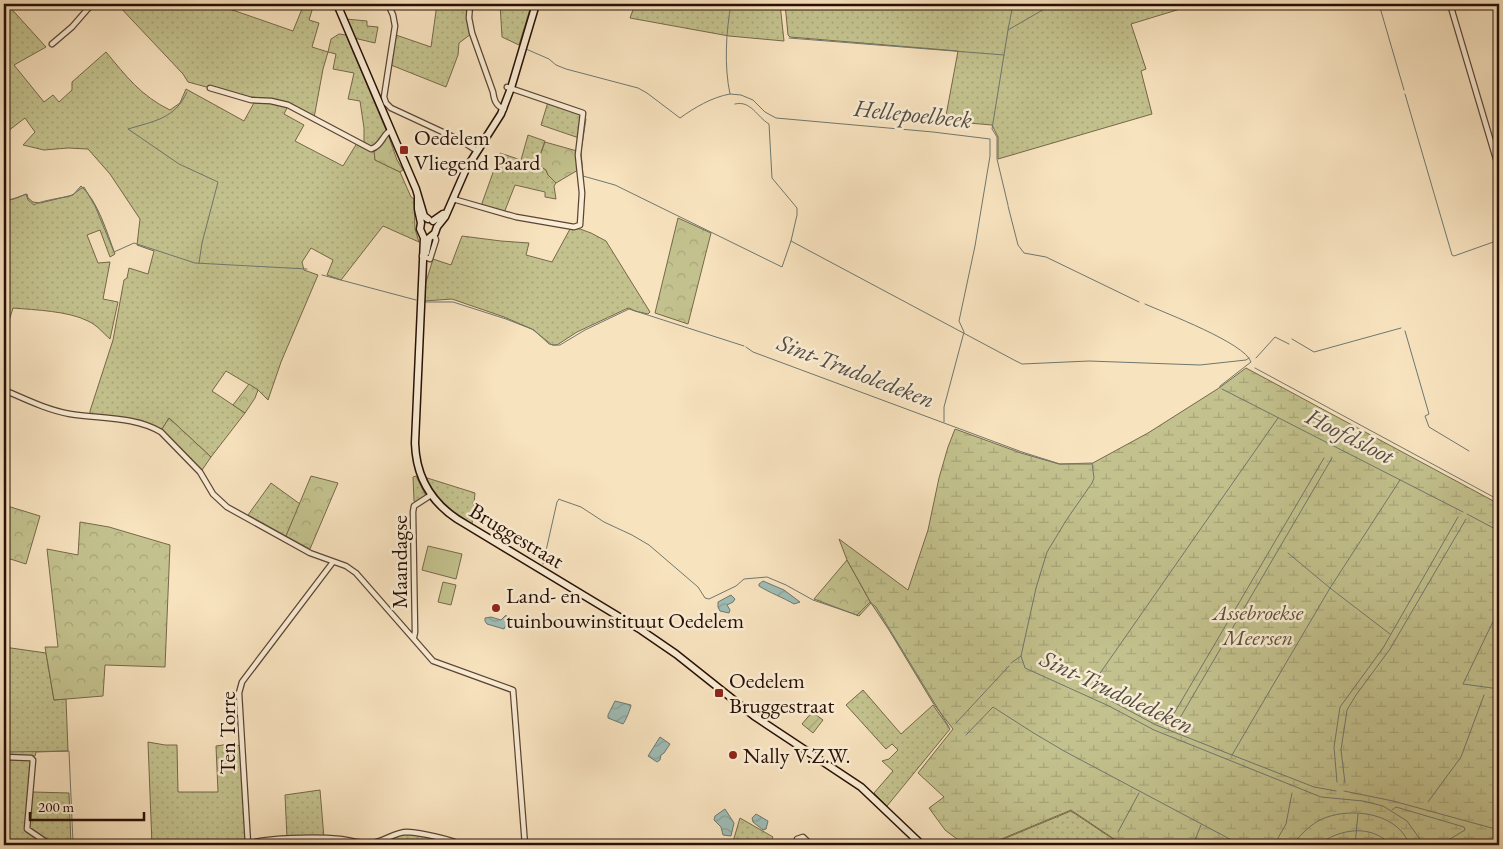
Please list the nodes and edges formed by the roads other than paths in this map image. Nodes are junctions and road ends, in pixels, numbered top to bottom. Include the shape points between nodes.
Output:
1 (92, 4) edge
2 (337, 4) edge
3 (388, 4) edge
4 (470, 4) edge
5 (536, 4) edge
6 (1450, 4) edge
7 (52, 44) dead end
8 (509, 87) junction
9 (210, 88) dead end
10 (503, 108) junction
11 (391, 130) junction
12 (478, 151) junction
13 (1499, 169) edge
14 (453, 199) junction
15 (430, 223) junction
16 (429, 235) junction
17 (423, 259) junction
18 (4, 390) edge
19 (431, 495) junction
20 (333, 562) junction
21 (414, 637) junction
22 (4, 757) edge
23 (247, 844) edge
24 (807, 844) edge
25 (54, 845) edge
26 (463, 845) edge
27 (524, 845) edge
28 (797, 845) edge
29 (817, 845) edge
30 (922, 845) edge

1 - 7 street
2 - 11 main road
3 - 12 street via 395,26 384,97 386,104
4 - 10 street via 472,33 494,100
5 - 8 main road
6 - 13 street
8 - 10 main road
8 - 14 street via 583,113 578,152 582,193 578,227 524,218
9 - 11 street via 251,100 288,105 371,149 378,146
10 - 12 main road
11 - 15 main road via 424,216
12 - 14 main road
14 - 15 main road via 445,217
15 - 16 main road
15 - 16 main road via 420,231
16 - 17 main road, Bruggestraat
16 - 17 street via 436,240 430,260
17 - 19 main road, Bruggestraat via 415,443 417,466
18 - 20 street via 60,412 130,420 161,432 200,472 221,503
19 - 21 street, Maandagse via 414,506 413,512
19 - 30 main road, Bruggestraat via 440,507 457,519 658,642 768,726 854,781
20 - 21 street via 356,573
20 - 23 street, Ten Torre via 240,689
21 - 27 street via 433,661 513,690
22 - 25 street via 32,758 27,829
23 - 26 street, Ten Torre via 300,838 372,843 407,832
24 - 28 street via 801,837
24 - 29 street

